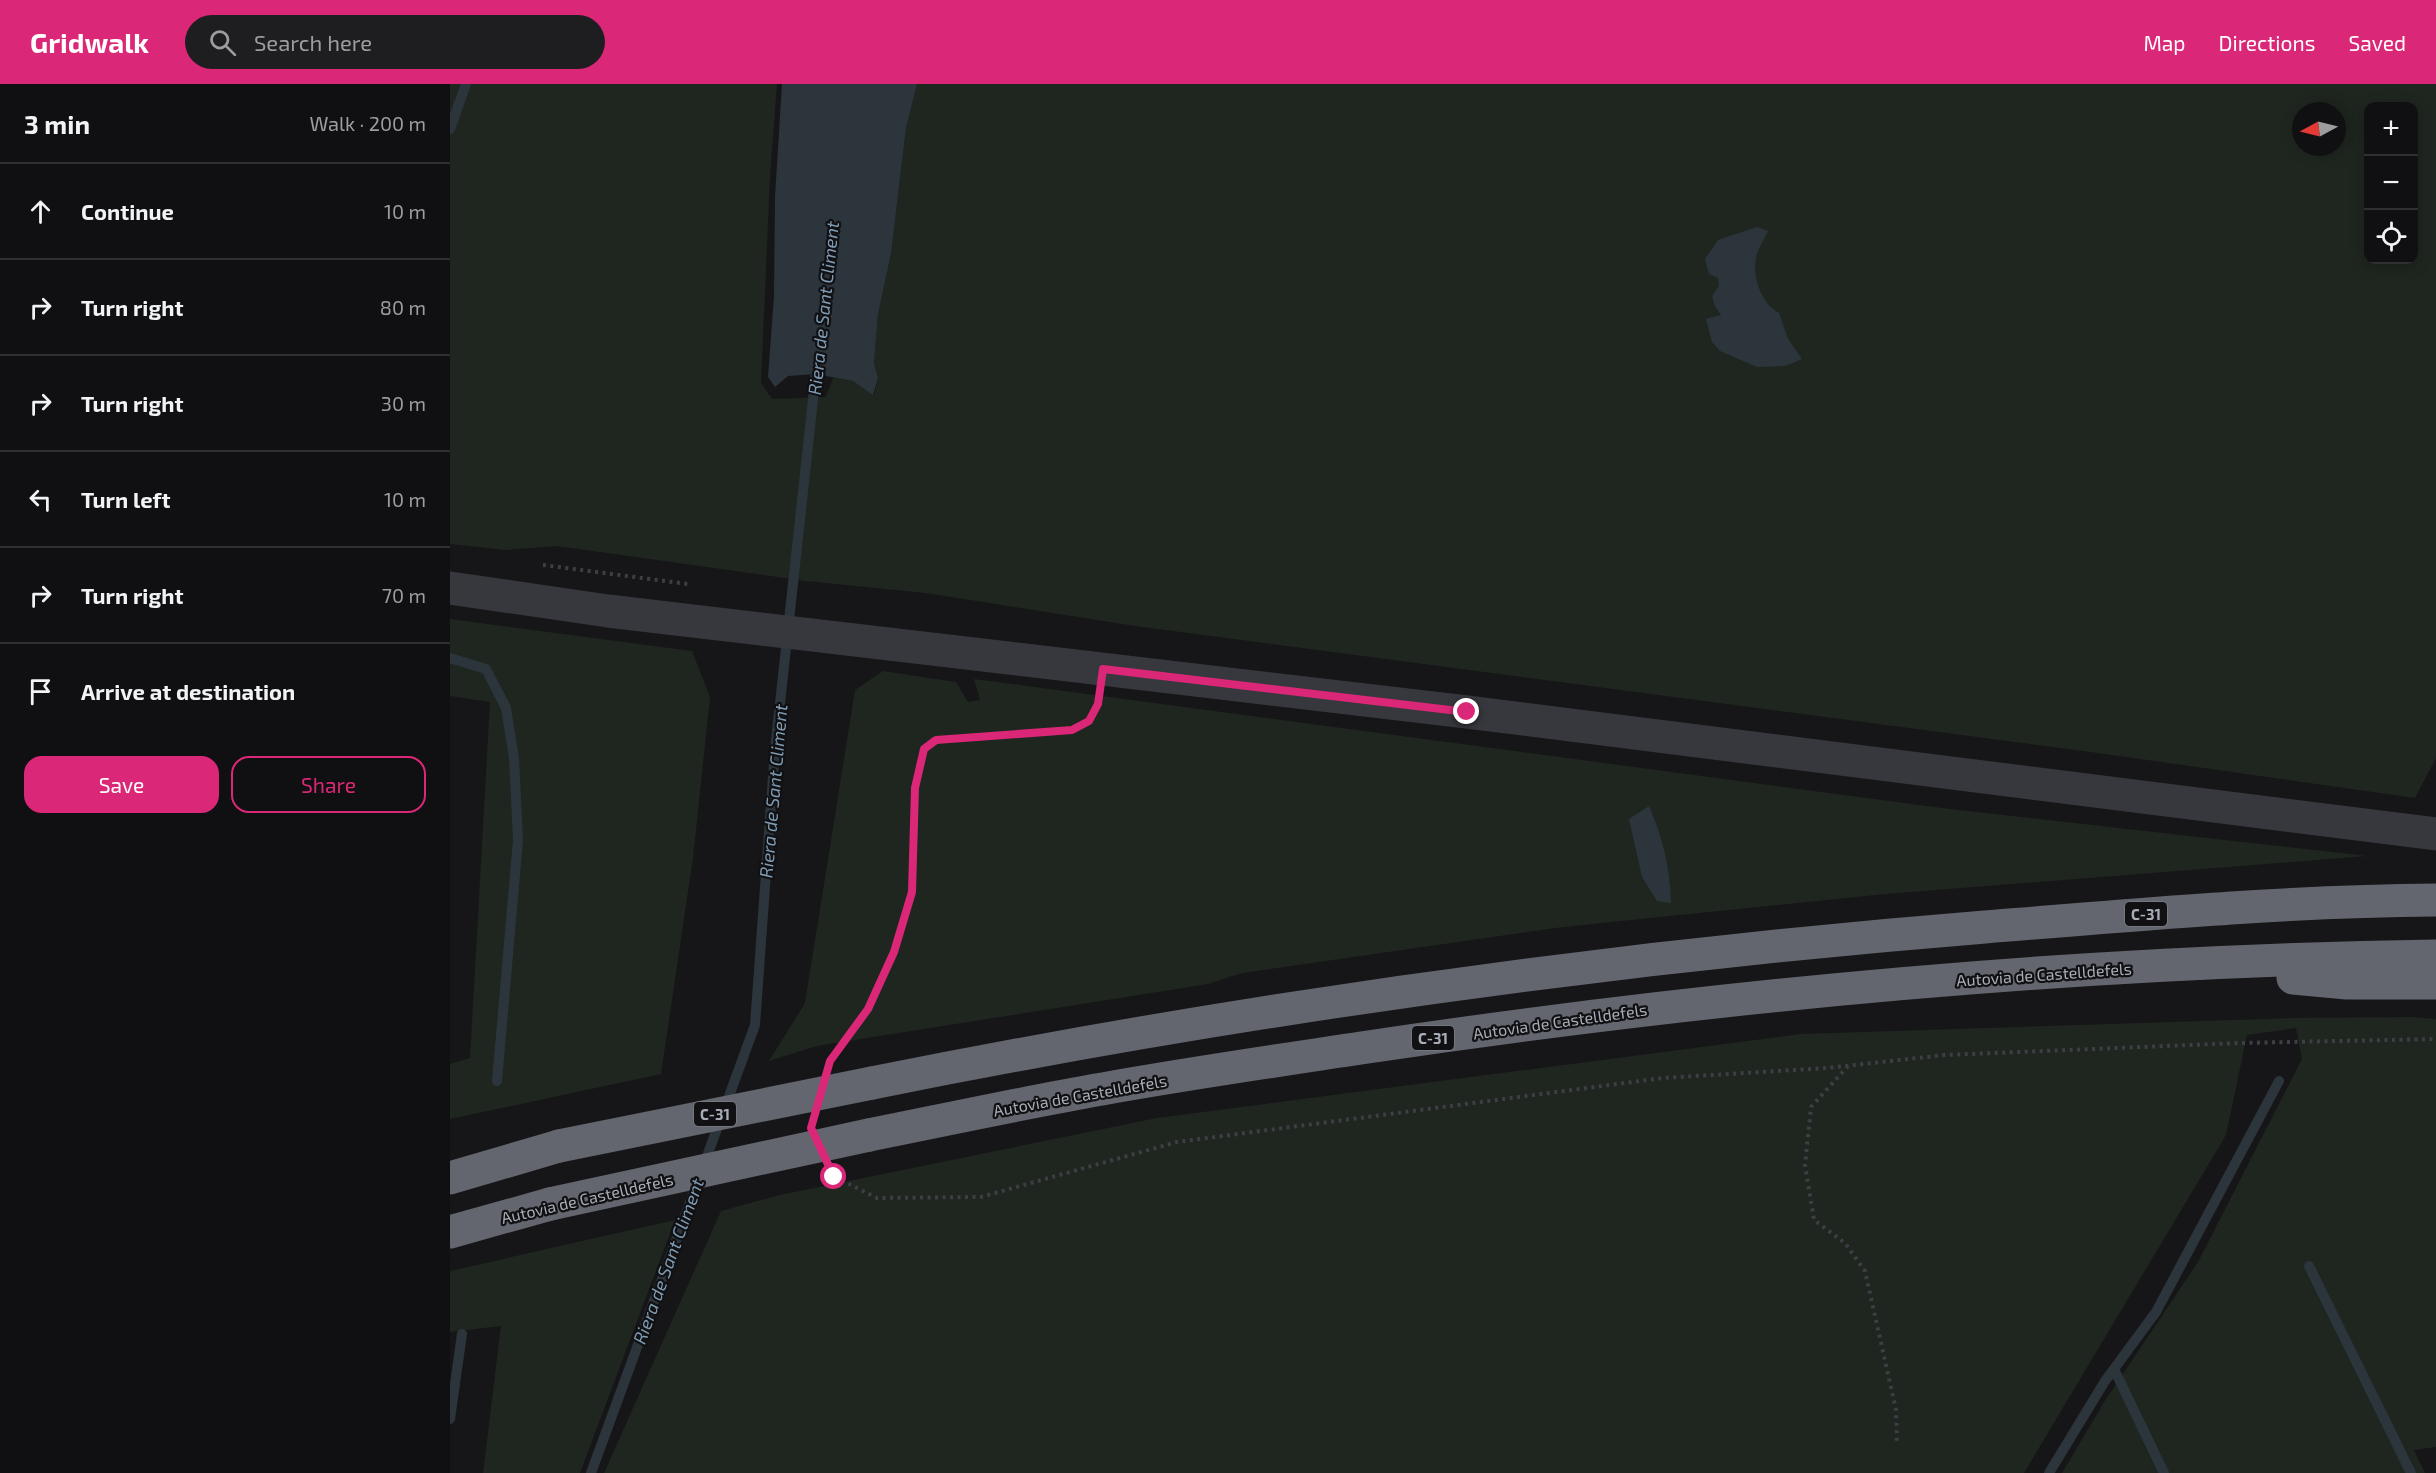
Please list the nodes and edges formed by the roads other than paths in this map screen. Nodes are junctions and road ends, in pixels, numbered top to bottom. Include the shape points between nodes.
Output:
1 (450, 588) edge
2 (2436, 834) edge
3 (2436, 900) edge
4 (2436, 956) edge
5 (2150, 966) junction
6 (2436, 983) edge
7 (450, 1178) edge
8 (450, 1232) edge

1 - 2 street via 608,611 1467,712
3 - 7 highway, C-31, bridge via 2161,913 1857,937 1638,961 1270,1011 1064,1045 559,1146
4 - 5 highway, Autovia de Castelldefels / C-31
5 - 6 highway via 2347,983
5 - 8 highway, Autovia de Castelldefels / C-31, bridge via 1859,987 1638,1010 1228,1069 1066,1095 869,1135 550,1204

